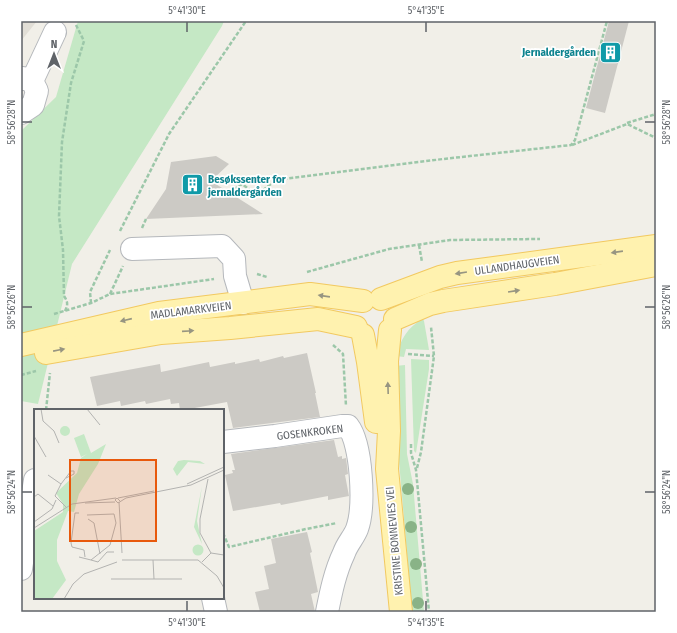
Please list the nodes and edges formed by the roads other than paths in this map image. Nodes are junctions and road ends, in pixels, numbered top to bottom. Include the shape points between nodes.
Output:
1 (55, 32) dead end
2 (26, 80) edge
3 (21, 113) edge
4 (121, 243) road end
5 (656, 246) edge
6 (656, 264) edge
7 (372, 300) junction
8 (243, 303) junction
9 (392, 325) junction
10 (360, 331) junction
11 (21, 345) edge
12 (21, 358) edge
13 (224, 442) edge
14 (387, 469) junction
15 (34, 486) edge
16 (21, 569) edge
17 (213, 599) edge
18 (216, 612) edge
19 (327, 612) edge
20 (401, 612) edge

1 - 2 street
2 - 3 street via 37,91 33,105
4 - 8 street via 222,246 234,259 235,276
5 -> 7 main road, ULLANDHAUGVEIEN via 457,273
9 -> 6 main road via 430,304 442,301 555,284
7 -> 8 main road, MADLAMARKVEIEN via 310,294
7 - 9 main road via 391,307 394,312
7 - 10 main road via 355,310 354,322
8 -> 11 main road, MADLAMARKVEIEN via 159,312
9 - 10 main road via 380,337 368,337
14 -> 9 main road, KRISTINE BONNEVIES VEI via 387,361
12 -> 10 main road, MADLAMARKVEIEN via 162,332 318,319
10 - 14 main road, KRISTINE BONNEVIES VEI via 368,362 377,431
13 - 19 street, GOSENKROKEN via 348,426 359,462 362,495 357,528 344,551
14 - 20 main road, KRISTINE BONNEVIES VEI
15 - 16 street
17 - 18 street

